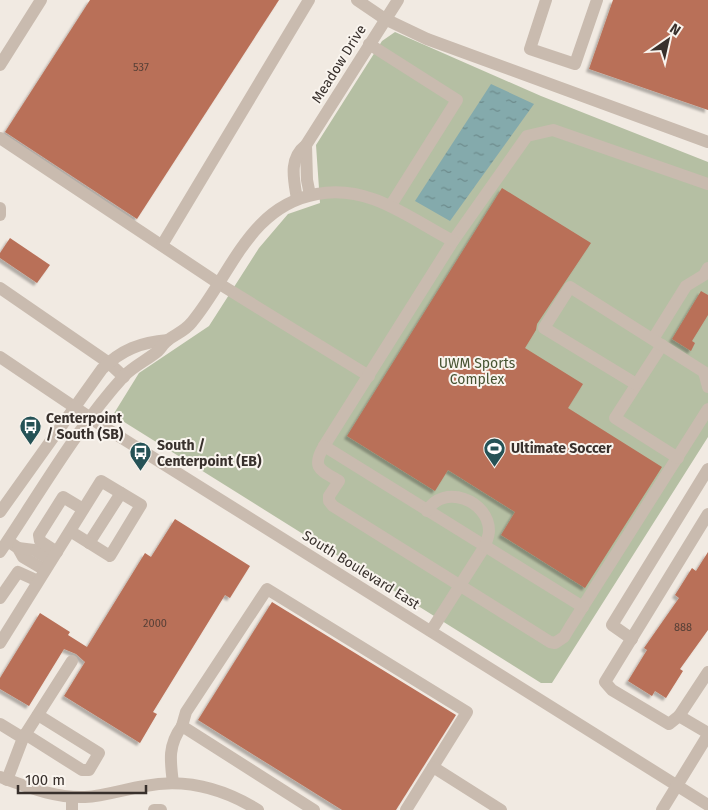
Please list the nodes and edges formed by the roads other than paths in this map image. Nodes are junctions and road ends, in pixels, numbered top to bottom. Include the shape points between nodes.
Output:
1 (41, 0) edge
2 (309, 0) edge
3 (357, 0) edge
4 (398, 0) edge
5 (546, 0) edge
6 (597, 0) edge
7 (385, 19) junction
8 (369, 44) junction
9 (0, 64) edge
10 (0, 138) edge
11 (708, 142) edge
12 (306, 145) junction
13 (708, 184) edge
14 (310, 195) junction
15 (297, 200) junction
16 (391, 205) junction
17 (0, 208) edge
18 (0, 216) edge
19 (453, 241) junction
20 (162, 246) junction
21 (708, 268) edge
22 (218, 283) junction
23 (0, 288) edge
24 (168, 340) junction
25 (657, 342) junction
26 (0, 357) edge
27 (109, 363) junction
28 (369, 376) junction
29 (124, 377) junction
30 (636, 384) junction
31 (708, 387) edge
32 (74, 408) junction
33 (708, 409) edge
34 (91, 419) junction
35 (324, 446) junction
36 (678, 458) junction
37 (35, 461) junction
38 (708, 469) edge
39 (52, 474) junction
40 (121, 493) junction
41 (83, 509) junction
42 (427, 511) junction
43 (0, 512) edge
44 (708, 514) edge
45 (70, 531) junction
46 (89, 543) junction
47 (13, 545) junction
48 (484, 546) junction
49 (0, 552) edge
50 (51, 561) junction
51 (38, 581) junction
52 (460, 586) junction
53 (0, 598) edge
54 (583, 607) junction
55 (431, 631) junction
56 (632, 639) junction
57 (0, 643) edge
58 (72, 661) dead end
59 (708, 672) edge
60 (38, 715) junction
61 (679, 716) junction
62 (0, 724) edge
63 (182, 726) junction
64 (708, 734) edge
65 (24, 736) junction
66 (433, 767) junction
67 (2, 778) edge
68 (173, 783) junction
69 (678, 786) junction
70 (72, 797) junction
71 (708, 805) edge
72 (72, 810) edge
73 (154, 810) edge
74 (161, 810) edge
75 (258, 810) edge
76 (314, 810) edge
77 (406, 810) edge
78 (502, 810) edge
79 (662, 810) edge

1 - 9 street
2 - 20 street
3 - 7 street
4 - 7 street, Meadow Drive
5 - 6 street via 530,49 575,64
7 - 8 street, Meadow Drive
7 - 11 street via 427,39
8 - 12 street, Meadow Drive
8 - 16 street via 457,100
10 - 20 street
12 - 14 street
12 - 15 street, Meadow Drive via 295,162
13 - 19 street via 553,130 526,136
14 - 15 street
14 - 16 street via 340,192
15 - 22 street via 275,212 255,229
16 - 19 street
17 - 18 street
19 - 28 street
20 - 22 street
21 - 25 street via 686,286
22 - 24 street via 192,323
22 - 28 street
23 - 27 street
24 - 27 street via 142,344
24 - 29 street
25 - 30 street
25 - 30 street via 570,287 544,328
25 - 31 street via 704,372
26 - 32 street, South Boulevard East
27 - 29 street
27 - 32 street
28 - 35 street
29 - 34 street
30 - 36 street via 615,418
32 - 34 street, South Boulevard East
32 - 37 street
33 - 36 street
34 - 39 street
34 - 55 street, South Boulevard East
35 - 42 street
35 - 52 street via 317,464 320,470 339,482 330,496 333,506
36 - 54 street
37 - 39 street
37 - 43 street
38 - 56 street via 612,625
39 - 47 street
40 - 41 street via 101,481
40 - 46 street
40 - 46 street via 141,505 110,556
41 - 45 street
41 - 50 street via 63,496 39,535
42 - 48 street
42 - 48 street via 430,504 442,498 472,500 483,512 490,532
44 - 56 street
45 - 46 street
45 - 50 street
47 - 49 street
47 - 50 street via 23,557
48 - 52 street
48 - 54 street
50 - 51 street
51 - 53 street via 18,572
51 - 57 street
52 - 54 street via 550,642 564,637
52 - 55 street
55 - 69 street, South Boulevard East
56 - 61 street via 606,682 612,690 669,724
58 - 60 street
59 - 61 street
60 - 65 street
60 - 65 street via 99,753 89,770 82,770
61 - 64 street
62 - 65 street
63 - 66 street via 186,712 267,589 467,712
63 - 68 street via 173,738
63 - 76 street
64 - 69 street
65 - 67 street
66 - 77 street
66 - 78 street
67 - 70 street via 36,791
68 - 70 street via 99,796
68 - 75 street via 219,791
69 - 71 street, South Boulevard East
69 - 79 street
70 - 72 street
73 - 74 street

